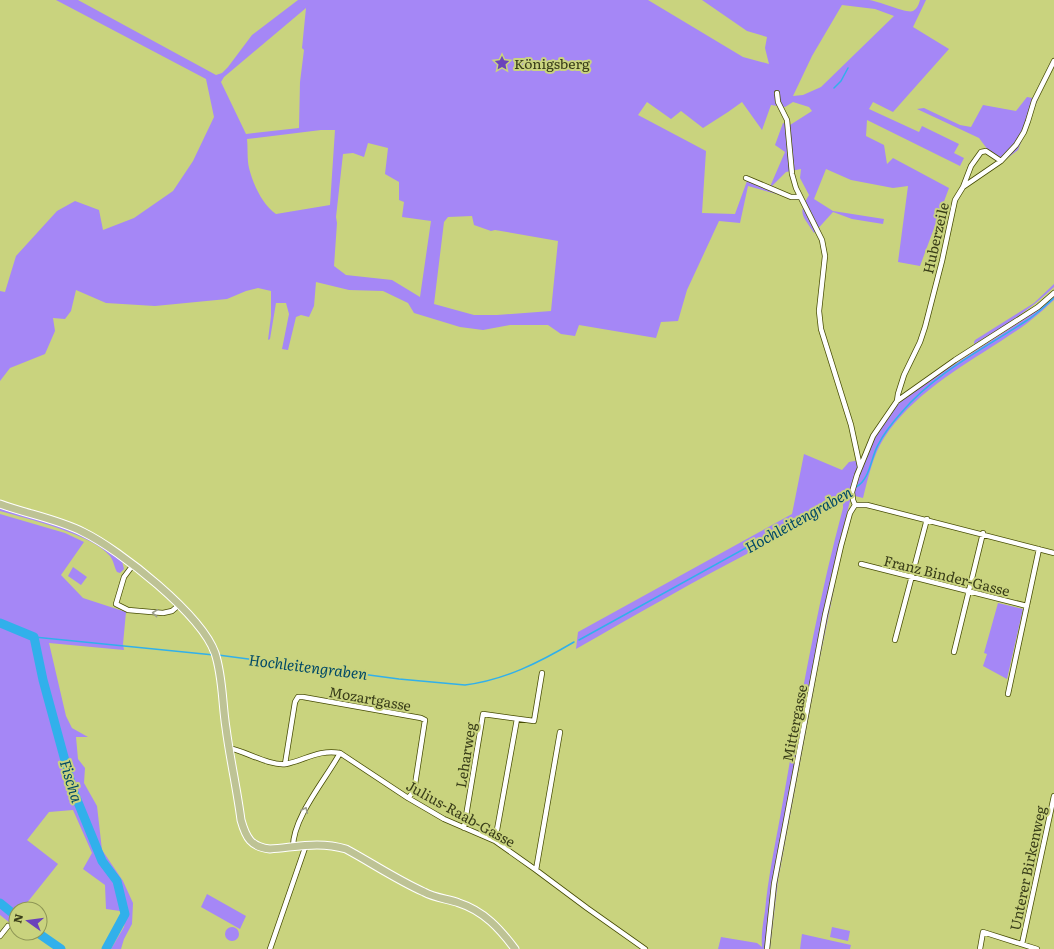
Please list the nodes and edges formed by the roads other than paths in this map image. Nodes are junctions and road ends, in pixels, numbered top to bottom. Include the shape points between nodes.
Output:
1 (1054, 61) edge
2 (777, 93) dead end
3 (1001, 161) junction
4 (746, 178) dead end
5 (963, 187) junction
6 (800, 197) junction
7 (1054, 293) edge
8 (897, 401) junction
9 (857, 446) junction
10 (866, 451) junction
11 (860, 467) junction
12 (0, 504) edge
13 (855, 505) junction
14 (927, 519) junction
15 (983, 533) junction
16 (1039, 549) junction
17 (1054, 552) edge
18 (861, 564) dead end
19 (133, 565) junction
20 (912, 577) junction
21 (968, 591) junction
22 (179, 605) junction
23 (1027, 606) junction
24 (895, 640) dead end
25 (954, 652) dead end
26 (542, 673) dead end
27 (1008, 694) dead end
28 (516, 718) junction
29 (560, 732) dead end
30 (228, 748) junction
31 (340, 753) junction
32 (285, 764) junction
33 (1054, 796) edge
34 (408, 798) junction
35 (464, 828) junction
36 (495, 842) junction
37 (306, 845) junction
38 (294, 847) junction
39 (536, 870) junction
40 (8, 926) dead end
41 (0, 936) edge
42 (1022, 944) junction
43 (270, 949) edge
44 (516, 949) edge
45 (645, 949) edge
46 (767, 949) edge
47 (980, 949) edge
48 (1037, 949) edge

1 - 3 street, Huberzeile via 1034,101 1024,132
2 - 6 street via 778,102 787,120 792,174
3 - 5 street, Huberzeile
3 - 5 street via 986,151 981,152 971,166
4 - 6 street via 791,197
5 - 8 street, Huberzeile via 955,200 925,327 904,375
6 - 9 street via 822,240 824,256 819,312 821,330
7 - 8 street via 1038,307
8 - 10 street
9 - 10 street
9 - 11 street
10 - 11 street
11 - 13 street via 852,492
12 - 19 main road via 83,532 102,542
13 - 14 street via 867,505
13 - 46 street, Mittergasse via 846,526 825,615 774,884
14 - 15 street
14 - 20 street
15 - 16 street
15 - 21 street
16 - 17 street
16 - 23 street
18 - 20 street, Franz Binder-Gasse
19 - 22 main road
22 -> 19 street via 172,611 162,613 128,610 116,604 124,577
20 - 21 street, Franz Binder-Gasse
20 - 24 street
21 - 23 street, Franz Binder-Gasse
21 - 25 street
22 - 30 main road via 201,629 216,656
23 - 27 street
26 - 28 street, Leharweg via 534,721
28 - 35 street, Leharweg via 483,714
28 - 36 street
29 - 39 street
30 - 32 street via 273,763
30 - 38 main road via 241,820 249,839 262,848
31 - 32 street via 323,752
31 - 34 street, Julius-Raab-Gasse
38 -> 31 street via 295,833 310,800
32 - 34 street, Mozartgasse via 298,697 421,718 425,720 424,732 414,791
33 - 42 street, Unterer Birkenweg
34 - 35 street, Julius-Raab-Gasse
35 - 36 street, Julius-Raab-Gasse
36 - 39 street, Julius-Raab-Gasse
37 - 38 main road
37 - 43 street
37 - 44 main road via 327,844 346,849 424,892 467,906 497,926
39 - 45 street, Julius-Raab-Gasse
40 - 41 street
42 - 47 street via 983,932
42 - 48 street

